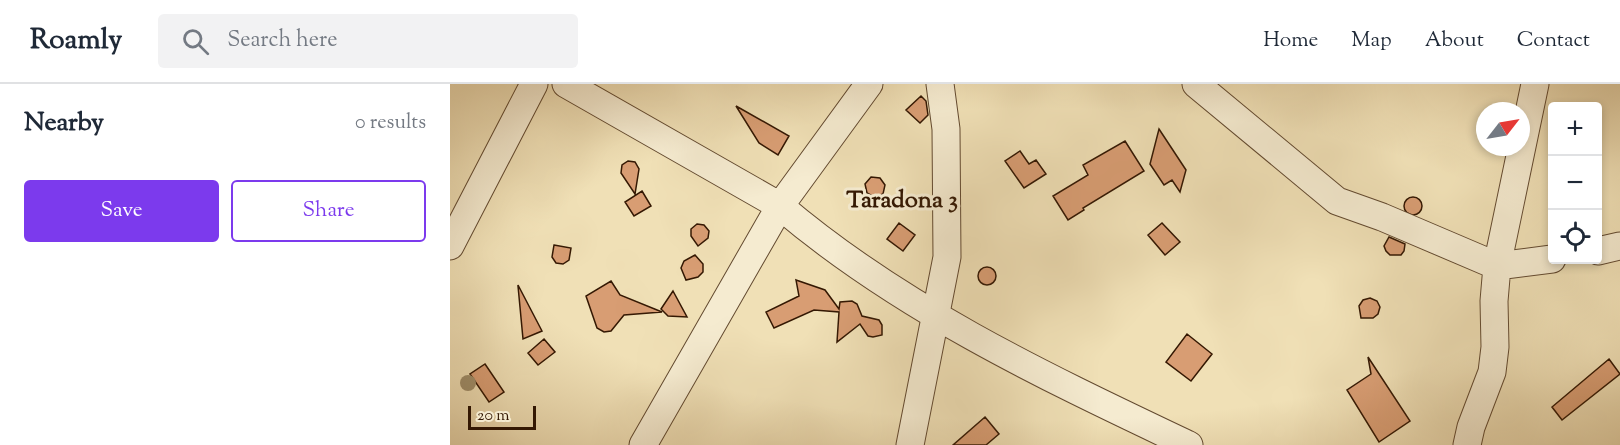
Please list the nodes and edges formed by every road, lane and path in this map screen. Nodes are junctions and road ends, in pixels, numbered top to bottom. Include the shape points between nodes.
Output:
1 (534, 84) edge
2 (566, 84) edge
3 (869, 84) edge
4 (940, 84) edge
5 (1196, 84) edge
6 (1535, 84) edge
7 (780, 206) junction
8 (450, 246) edge
9 (1620, 246) edge
10 (1602, 250) edge
11 (1548, 260) edge
12 (1497, 266) junction
13 (936, 315) junction
14 (644, 445) edge
15 (910, 445) edge
16 (1189, 445) edge
17 (1467, 445) edge

1 - 8 street
2 - 7 street
3 - 7 street
4 - 13 street via 946,129 947,257
5 - 12 street via 1337,201
6 - 12 street
7 - 13 street via 861,269
7 - 14 street
9 - 10 street
11 - 12 street
12 - 17 street via 1492,372
13 - 15 street
13 - 16 street via 1031,370

